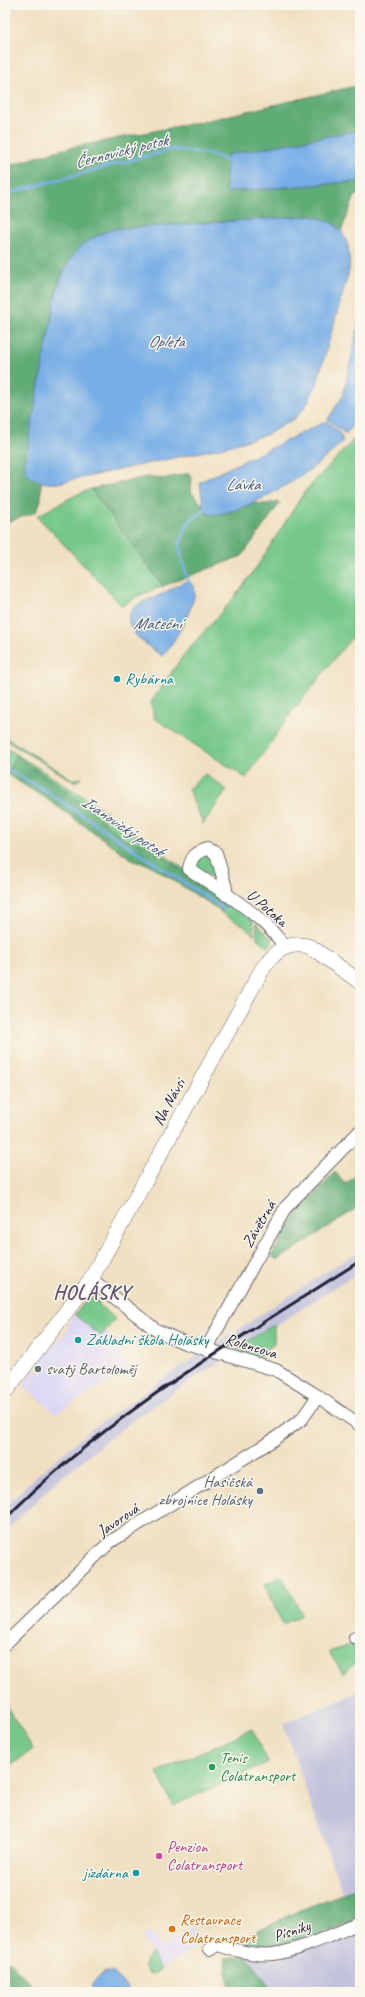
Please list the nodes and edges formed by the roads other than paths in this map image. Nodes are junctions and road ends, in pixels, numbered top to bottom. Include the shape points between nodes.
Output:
1 (226, 895) dead end
2 (284, 947) junction
3 (360, 982) edge
4 (360, 1131) edge
5 (91, 1279) junction
6 (206, 1349) junction
7 (5, 1392) edge
8 (318, 1396) junction
9 (360, 1425) edge
10 (5, 1644) edge
11 (360, 1924) edge
12 (210, 1949) dead end

1 - 2 street, U Potoka via 270,929
2 - 3 street via 311,947
2 - 5 street, Na Návsi via 272,955 263,968
4 - 6 street, Závětrná via 286,1207
5 - 6 street, Rolencova via 156,1330
5 - 7 street, Na Návsi
6 - 8 street, Rolencova via 276,1370
8 - 9 street, Rolencova
8 - 10 street, Javorová via 302,1419 273,1440 110,1542
11 - 12 street, Písníky via 288,1951 271,1954 231,1950 218,1945

